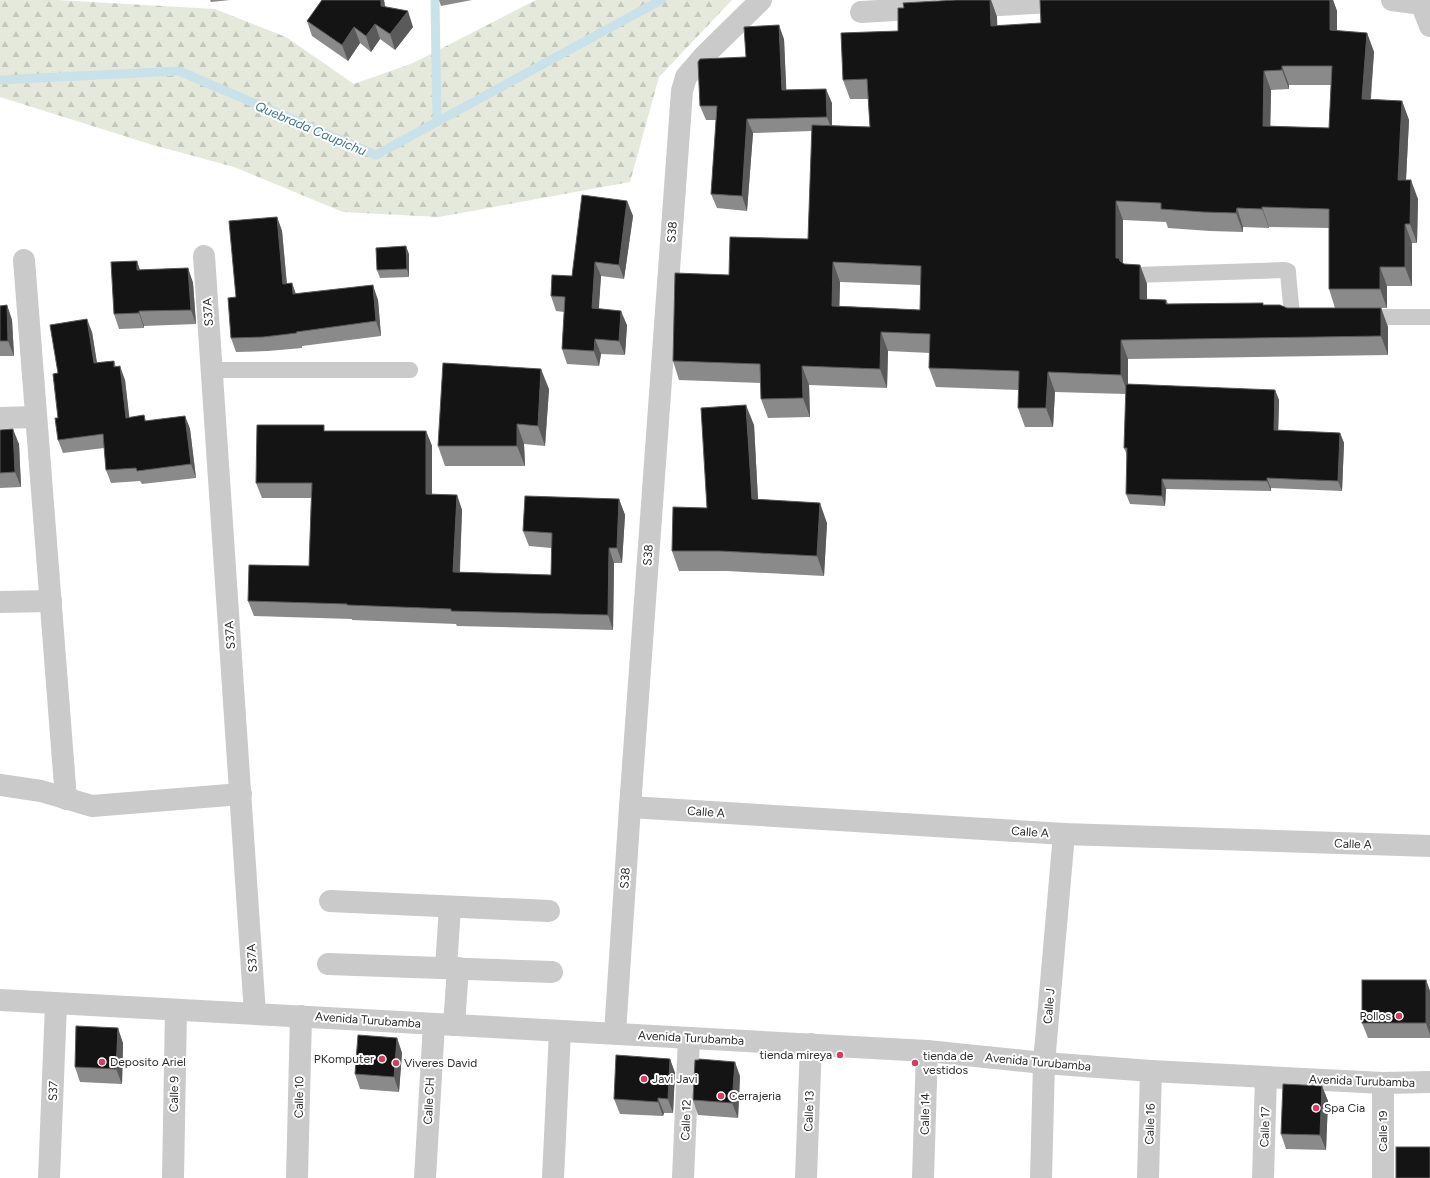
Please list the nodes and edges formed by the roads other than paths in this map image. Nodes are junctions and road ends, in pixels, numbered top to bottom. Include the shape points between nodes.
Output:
1 (761, 0) edge
2 (1087, 0) edge
3 (1392, 0) edge
4 (1421, 2) edge
5 (861, 12) dead end
6 (1430, 26) edge
7 (204, 256) dead end
8 (24, 260) dead end
9 (1135, 275) edge
10 (1349, 317) edge
11 (1430, 317) edge
12 (1318, 318) edge
13 (212, 370) junction
14 (410, 370) dead end
15 (36, 417) junction
16 (0, 418) edge
17 (51, 601) junction
18 (0, 602) edge
19 (0, 786) edge
20 (241, 794) junction
21 (66, 799) junction
22 (630, 807) junction
23 (1064, 834) junction
24 (1430, 846) edge
25 (330, 901) dead end
26 (450, 907) junction
27 (549, 911) dead end
28 (328, 964) dead end
29 (452, 968) junction
30 (552, 972) dead end
31 (0, 1000) edge
32 (56, 1004) junction
33 (176, 1010) junction
34 (256, 1014) junction
35 (301, 1016) junction
36 (444, 1025) junction
37 (560, 1031) junction
38 (615, 1034) junction
39 (689, 1038) junction
40 (811, 1044) junction
41 (927, 1051) junction
42 (1044, 1063) junction
43 (1152, 1071) junction
44 (1266, 1077) junction
45 (1430, 1082) edge
46 (1383, 1083) junction
47 (49, 1178) edge
48 (173, 1178) edge
49 (297, 1178) edge
50 (425, 1178) edge
51 (553, 1178) edge
52 (683, 1178) edge
53 (806, 1178) edge
54 (923, 1178) edge
55 (1040, 1178) edge
56 (1148, 1178) edge
57 (1263, 1178) edge
58 (1383, 1178) edge

1 - 22 street, S38 via 686,76 682,91
2 - 5 street
3 - 4 street
4 - 6 street
7 - 13 street, S37A
8 - 15 street
9 - 12 lane via 1285,270 1288,271 1294,318
10 - 11 lane
13 - 14 lane
13 - 20 street, S37A
15 - 16 street
15 - 17 street
17 - 18 street
17 - 21 street
19 - 21 street via 41,791
20 - 21 street via 92,806
20 - 34 street, S37A
22 - 23 street, Calle A
22 - 38 street, S38
23 - 24 street, Calle A
23 - 42 street, Calle J
25 - 26 street
26 - 27 street
26 - 29 street, Calle CH
28 - 29 street
29 - 30 street
29 - 36 street, Calle CH
31 - 32 street, Avenida Turubamba
32 - 33 street, Avenida Turubamba
32 - 47 street, S37
33 - 34 street, Avenida Turubamba
33 - 48 street, Calle 9
34 - 35 street, Avenida Turubamba
35 - 36 street, Avenida Turubamba
35 - 49 street, Calle 10
36 - 37 street, Avenida Turubamba
36 - 50 street, Calle CH
37 - 38 street, Avenida Turubamba
37 - 51 street
38 - 39 street, Avenida Turubamba
39 - 40 street, Avenida Turubamba
39 - 52 street, Calle 12
40 - 41 street, Avenida Turubamba
40 - 53 street, Calle 13
41 - 42 street, Avenida Turubamba
41 - 54 street, Calle 14
42 - 43 street, Avenida Turubamba
42 - 55 street, Calle J
43 - 44 street, Avenida Turubamba
43 - 56 street, Calle 16
44 - 46 street, Avenida Turubamba
44 - 57 street, Calle 17
45 - 46 street, Avenida Turubamba
46 - 58 street, Calle 19

